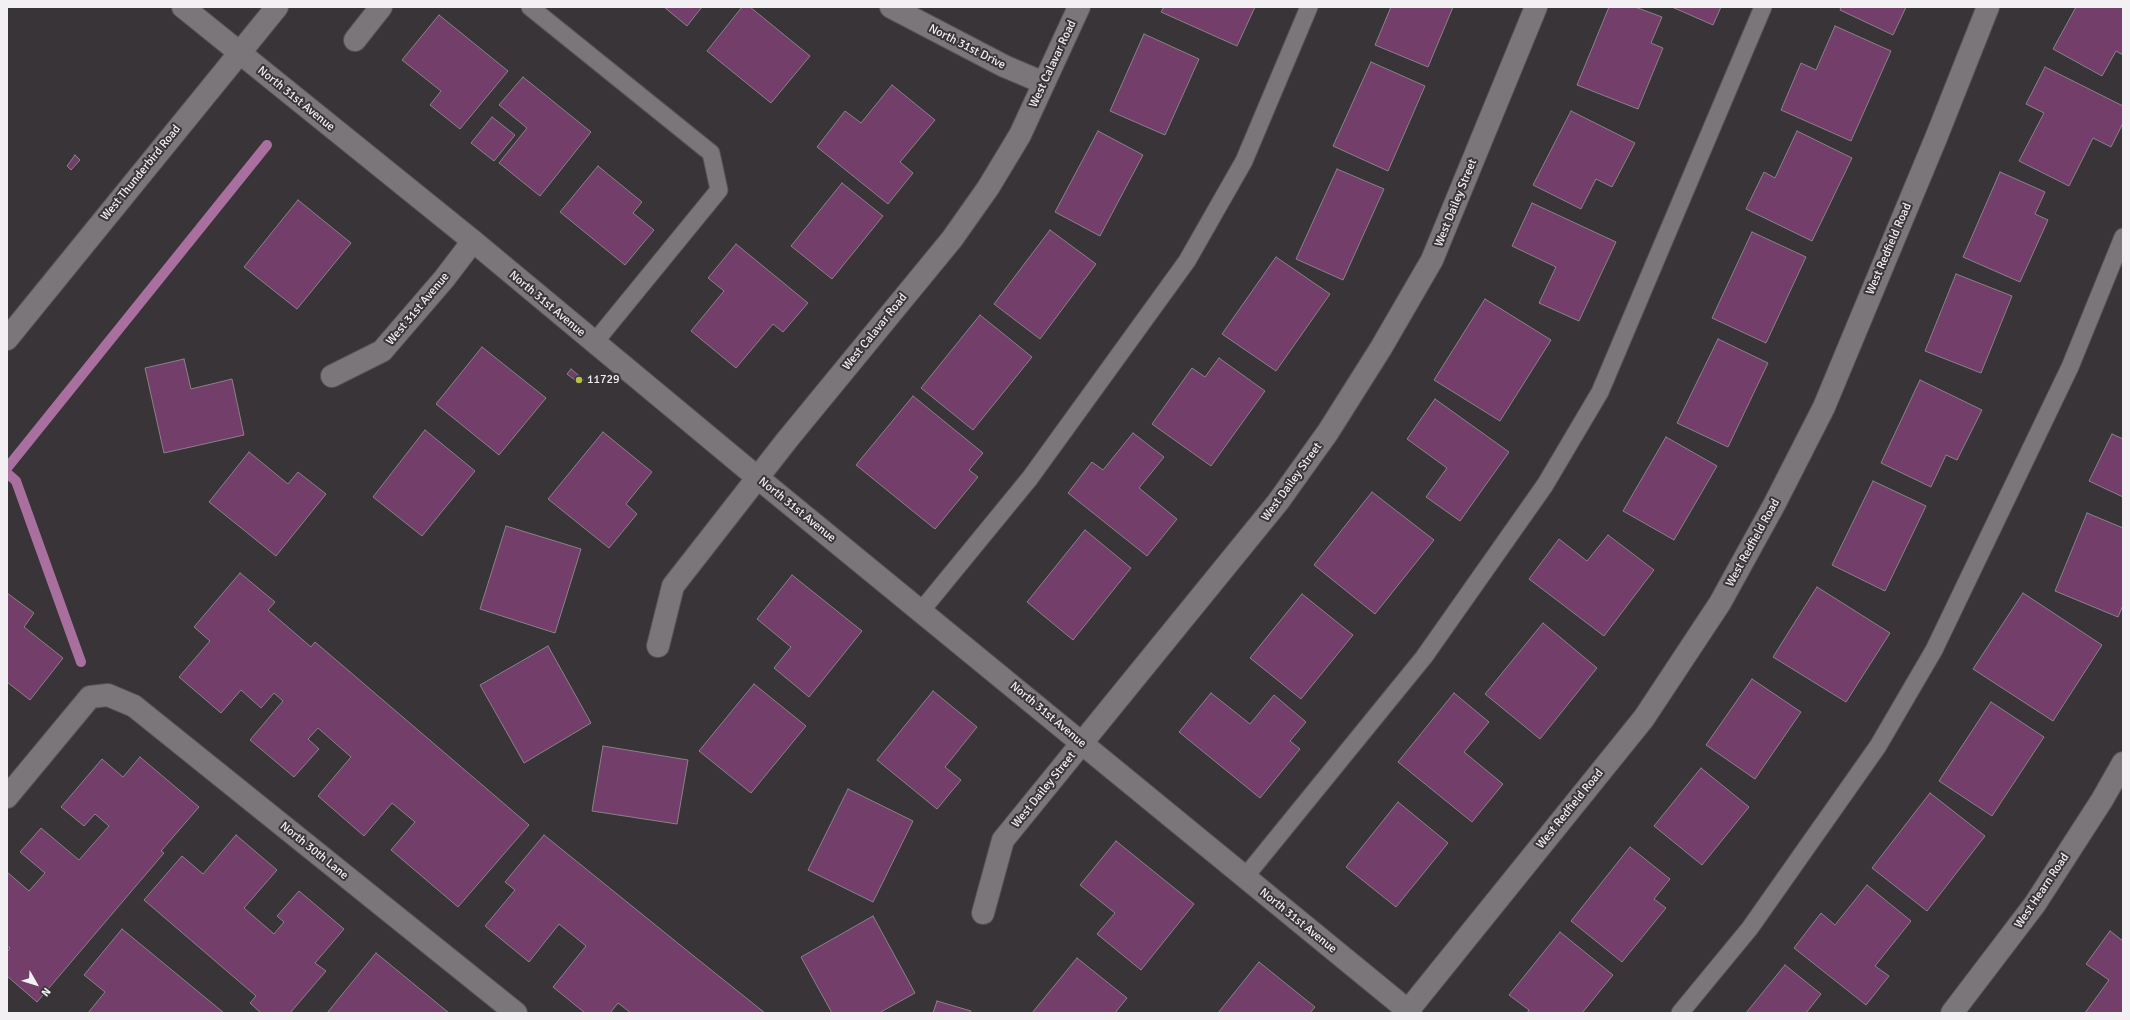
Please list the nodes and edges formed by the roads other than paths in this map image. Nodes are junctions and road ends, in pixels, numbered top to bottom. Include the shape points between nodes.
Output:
1 (183, 7) edge
2 (276, 7) edge
3 (381, 7) edge
4 (530, 7) edge
5 (892, 7) edge
6 (1079, 7) edge
7 (1310, 7) edge
8 (1536, 7) edge
9 (1763, 7) edge
10 (1988, 7) edge
11 (355, 40) dead end
12 (239, 53) junction
13 (1044, 83) junction
14 (2123, 237) edge
15 (473, 241) junction
16 (7, 339) edge
17 (594, 343) junction
18 (332, 376) dead end
19 (758, 478) junction
20 (921, 611) junction
21 (658, 646) dead end
22 (1082, 743) junction
23 (2123, 763) edge
24 (7, 798) edge
25 (1245, 877) junction
26 (983, 913) dead end
27 (512, 1012) edge
28 (1408, 1012) edge
29 (1680, 1013) edge
30 (1952, 1013) edge

1 - 12 street, North 31st Avenue
2 - 12 street, West Thunderbird Road
3 - 11 street
4 - 17 lane via 711,153 719,190
5 - 13 street, North 31st Drive via 1004,66
6 - 13 street, West Calavar Road
7 - 20 lane via 1244,161 1187,261 1030,478
8 - 22 street, West Dailey Street via 1432,260 1381,348 1328,432 1278,502
9 - 25 lane via 1600,392 1553,471 1424,657
10 - 28 street, West Redfield Road via 1824,407 1720,602 1644,718
12 - 15 street, North 31st Avenue
12 - 16 street, West Thunderbird Road
13 - 19 street, West Calavar Road via 1020,135 988,188 952,239
14 - 29 lane via 2070,367 1934,650 1878,746 1750,928
15 - 17 street, North 31st Avenue
15 - 18 street, West 31st Avenue via 382,351
17 - 19 street, North 31st Avenue
19 - 20 street, North 31st Avenue
19 - 21 street, West Calavar Road via 673,586
20 - 22 street, North 31st Avenue
22 - 25 street, North 31st Avenue
22 - 26 street, West Dailey Street via 1003,840
23 - 30 street, West Hearn Road via 2035,904
24 - 27 street, North 30th Lane via 90,697 108,695 134,706
25 - 28 street, North 31st Avenue

